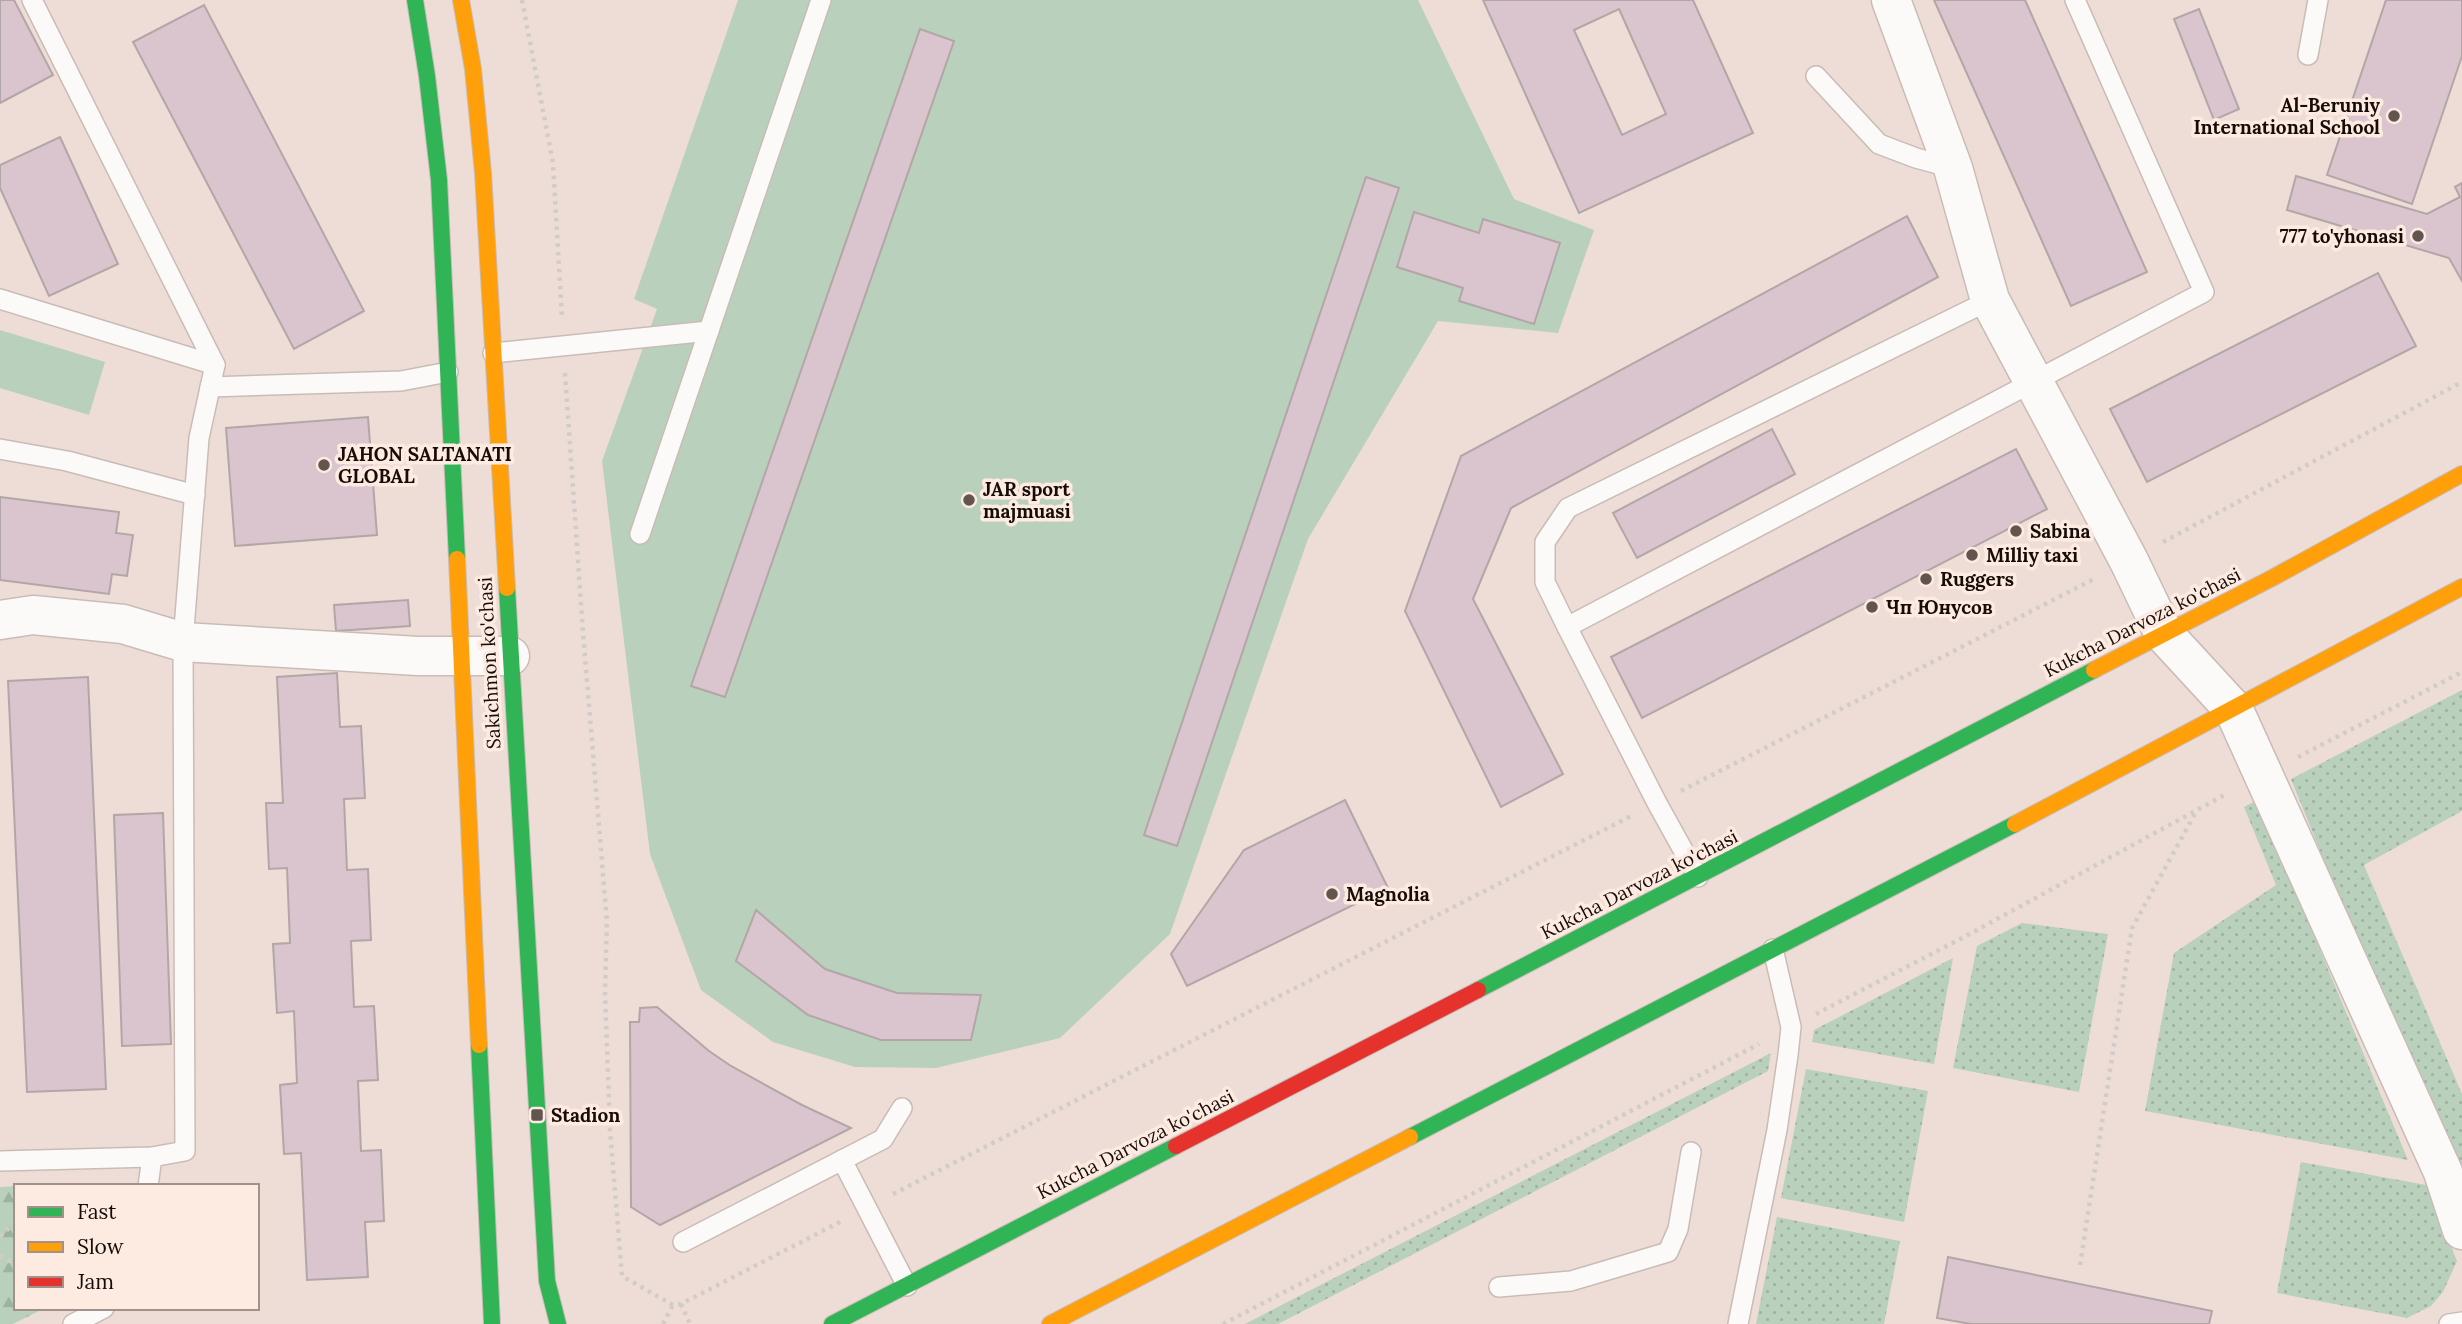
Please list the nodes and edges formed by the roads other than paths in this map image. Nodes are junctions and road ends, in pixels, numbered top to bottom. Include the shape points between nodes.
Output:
1 (415, 0) edge
2 (461, 0) edge
3 (821, 0) edge
4 (1891, 0) edge
5 (2075, 0) edge
6 (2318, 0) edge
7 (35, 1) edge
8 (2308, 55) dead end
9 (1816, 76) dead end
10 (1952, 168) junction
11 (0, 299) edge
12 (1990, 300) junction
13 (709, 331) junction
14 (493, 353) junction
15 (215, 365) junction
16 (448, 372) junction
17 (2033, 382) junction
18 (210, 387) junction
19 (0, 449) edge
20 (2462, 474) edge
21 (195, 495) junction
22 (640, 534) dead end
23 (2462, 587) edge
24 (0, 621) edge
25 (1567, 627) junction
26 (2165, 634) junction
27 (183, 642) junction
28 (461, 656) junction
29 (510, 656) junction
30 (2234, 710) junction
31 (1698, 877) junction
32 (1773, 948) junction
33 (902, 1108) dead end
34 (1691, 1152) dead end
35 (152, 1157) junction
36 (842, 1160) junction
37 (0, 1161) edge
38 (148, 1184) edge
39 (2462, 1230) edge
40 (683, 1242) dead end
41 (906, 1286) junction
42 (1499, 1287) dead end
43 (100, 1310) edge
44 (2462, 1322) edge
45 (73, 1324) edge
46 (492, 1324) edge
47 (558, 1324) edge
48 (832, 1324) edge
49 (1050, 1324) edge
50 (1738, 1324) edge
51 (2449, 1324) edge

1 - 16 main road, Sakichmon ko'chasi via 439,180
2 - 14 main road, Sakichmon ko'chasi via 479,121
3 - 13 lane
4 - 10 street
5 - 17 lane via 2204,292
6 - 8 lane
7 - 15 lane
9 - 10 lane via 1879,144
10 - 12 street
11 - 15 lane
12 - 17 street
12 - 25 lane via 1568,508 1545,542 1545,582
13 - 14 lane
13 - 22 lane
14 - 29 main road, Sakichmon ko'chasi
15 - 18 lane
16 - 18 lane via 401,380
16 - 28 main road, Sakichmon ko'chasi
17 - 25 lane
17 - 26 street
18 - 21 lane via 199,438
19 - 21 lane
20 - 26 main road, Kukcha Darvoza ko'chasi
21 - 27 lane
23 - 30 main road
24 - 27 street via 33,615 122,624
25 - 31 lane
26 - 30 street
26 - 31 main road, Kukcha Darvoza ko'chasi
27 - 28 street
27 - 35 lane via 185,1151
28 - 29 street
28 - 46 main road, Sakichmon ko'chasi
29 - 47 main road, Sakichmon ko'chasi via 547,1281
30 - 32 main road
30 - 39 street via 2443,1172
31 - 41 main road, Kukcha Darvoza ko'chasi
32 - 49 main road
32 - 50 lane via 1791,1027 1777,1130
33 - 36 lane via 883,1139
34 - 42 lane via 1678,1229 1668,1252 1571,1281
35 - 37 lane
35 - 38 lane
36 - 40 lane
36 - 41 lane
41 - 48 main road, Kukcha Darvoza ko'chasi
43 - 45 lane
44 - 51 lane

